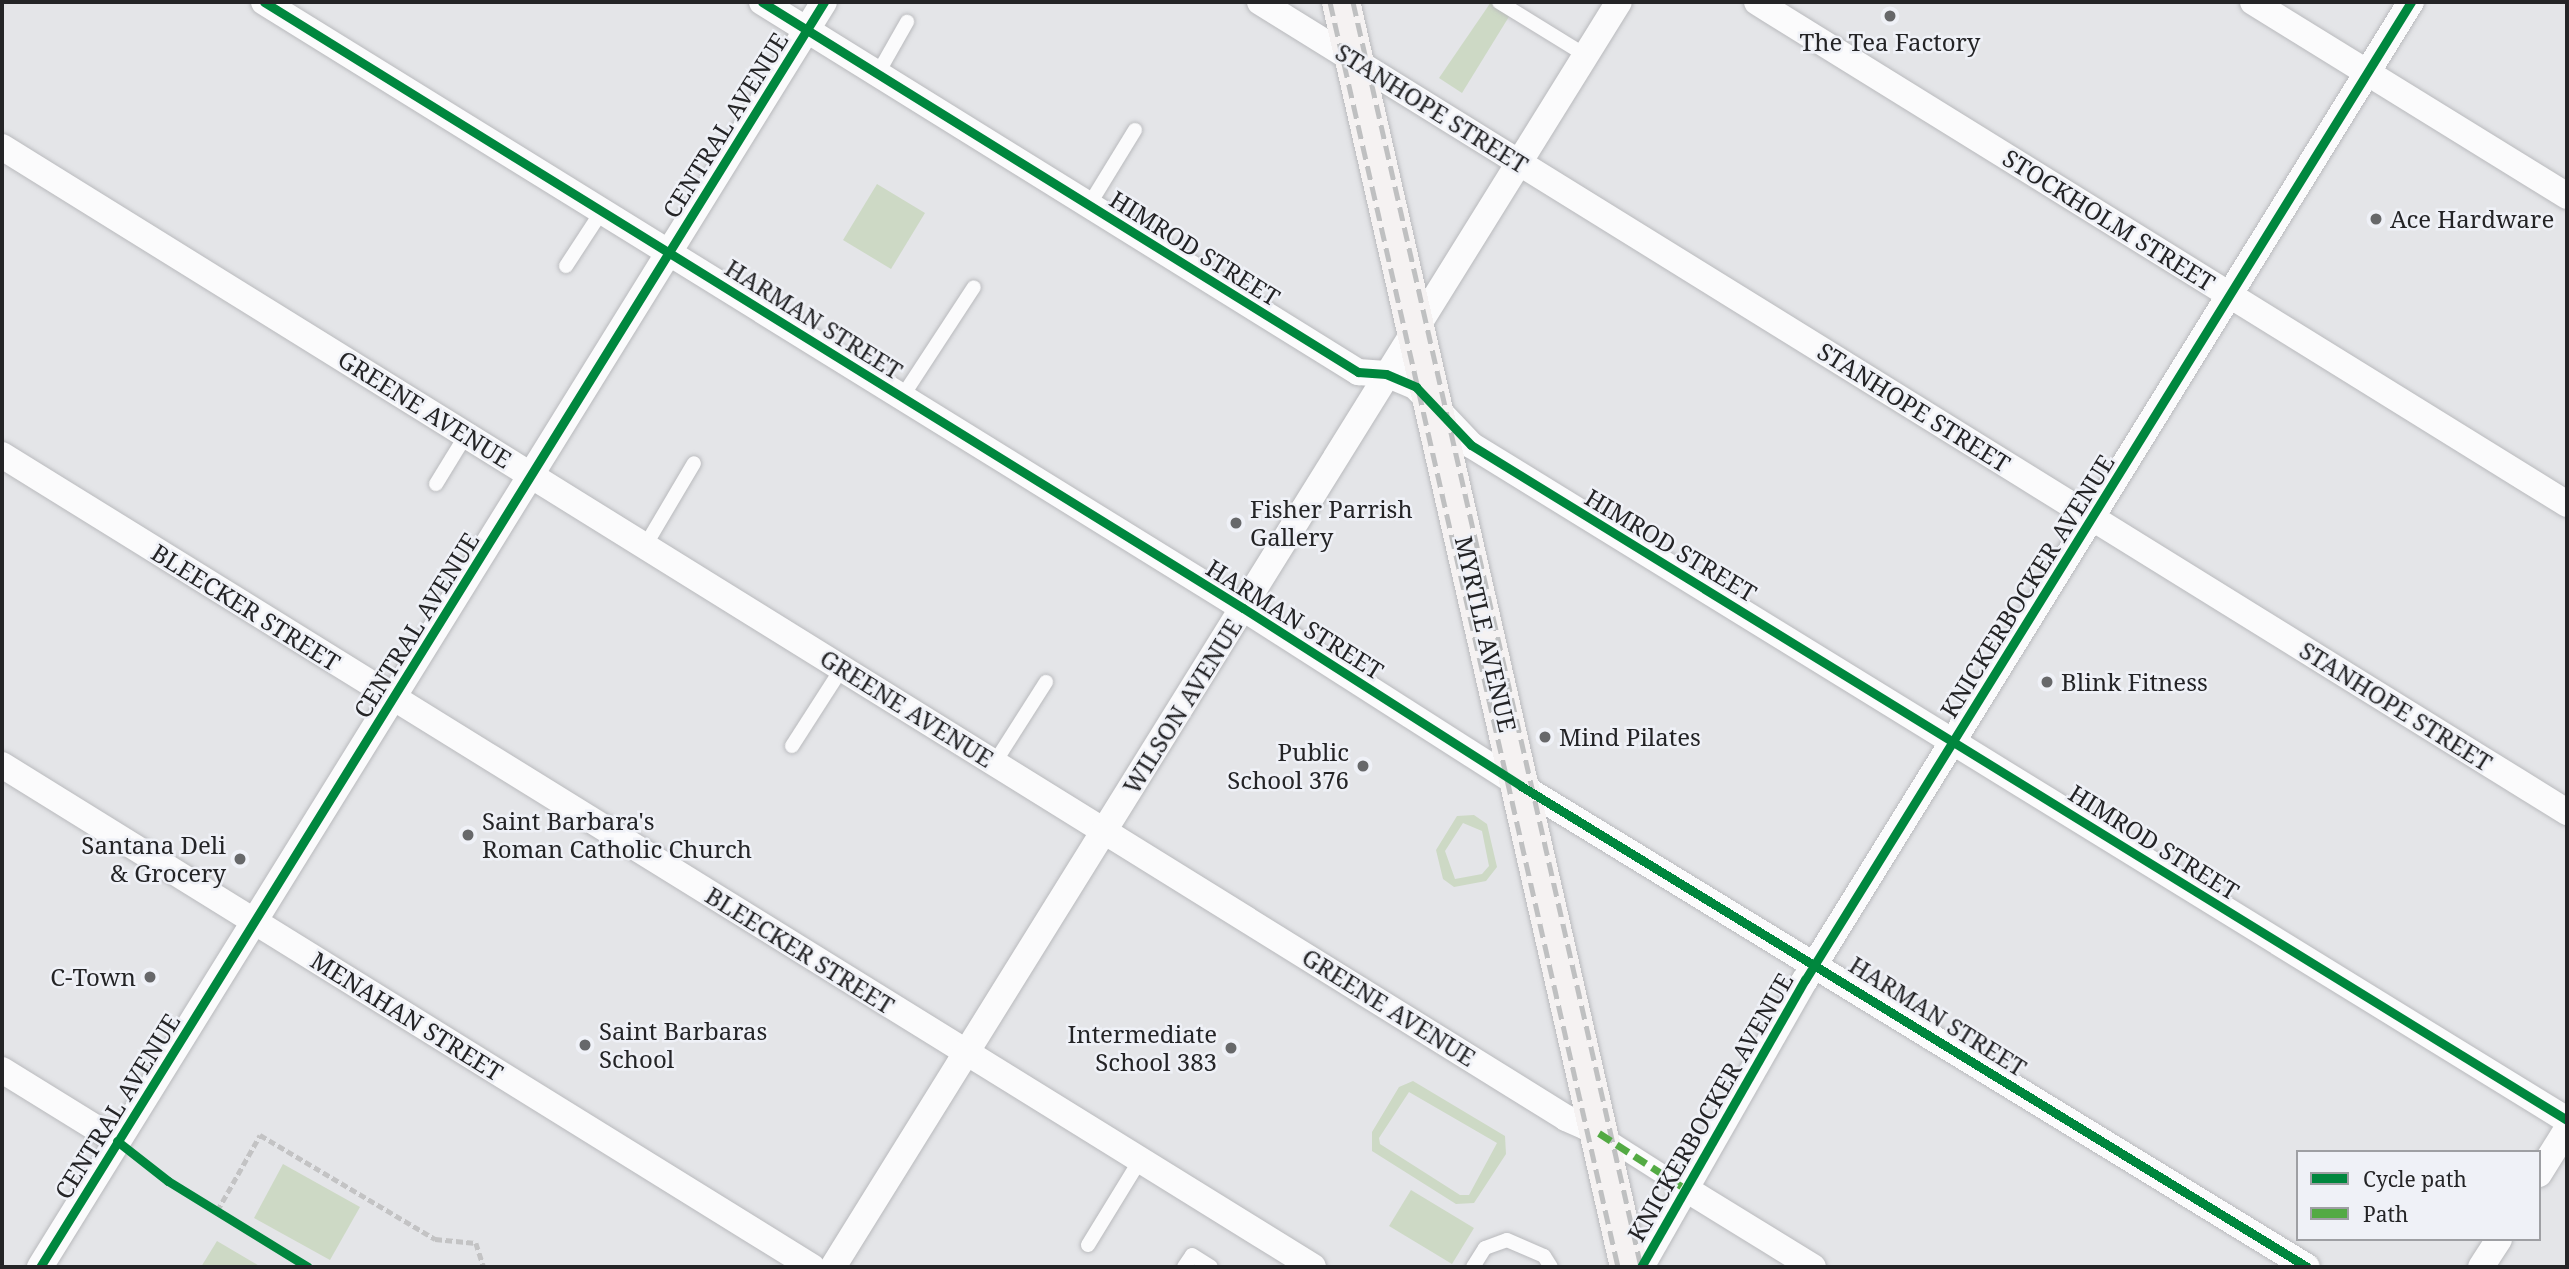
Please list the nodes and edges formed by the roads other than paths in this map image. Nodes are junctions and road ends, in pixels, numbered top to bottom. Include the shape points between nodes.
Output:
1 (264, 2) edge
2 (762, 2) edge
3 (824, 2) edge
4 (1260, 2) edge
5 (1341, 2) edge
6 (1499, 2) edge
7 (1619, 2) edge
8 (1757, 2) edge
9 (2253, 2) edge
10 (2411, 2) edge
11 (907, 22) dead end
12 (807, 29) junction
13 (1586, 55) junction
14 (1354, 60) junction
15 (2367, 72) junction
16 (878, 73) junction
17 (1135, 130) dead end
18 (2, 147) edge
19 (1518, 162) junction
20 (2567, 197) edge
21 (1089, 205) junction
22 (602, 211) junction
23 (669, 253) junction
24 (566, 266) dead end
25 (974, 287) dead end
26 (2230, 295) junction
27 (1415, 327) junction
28 (1386, 374) junction
29 (902, 397) junction
30 (1433, 410) junction
31 (466, 435) junction
32 (2, 455) edge
33 (694, 463) dead end
34 (531, 475) junction
35 (436, 484) dead end
36 (2567, 504) edge
37 (2092, 518) junction
38 (645, 546) junction
39 (1243, 608) junction
40 (842, 668) junction
41 (1046, 682) dead end
42 (393, 698) junction
43 (1954, 741) junction
44 (792, 746) dead end
45 (995, 762) junction
46 (2, 765) edge
47 (1521, 786) junction
48 (2567, 812) edge
49 (1105, 830) junction
50 (254, 922) junction
51 (1816, 963) junction
52 (966, 1053) junction
53 (2, 1070) edge
54 (2567, 1120) edge
55 (2567, 1129) edge
56 (1599, 1133) junction
57 (117, 1141) junction
58 (1140, 1160) junction
59 (2541, 1171) edge
60 (1686, 1189) junction
61 (2498, 1241) edge
62 (1088, 1245) dead end
63 (1629, 1264) edge
64 (40, 1267) edge
65 (812, 1267) edge
66 (833, 1267) edge
67 (1184, 1267) edge
68 (1211, 1267) edge
69 (1312, 1267) edge
70 (1474, 1267) edge
71 (1551, 1267) edge
72 (1813, 1267) edge
73 (2307, 1267) edge
74 (2482, 1267) edge

1 - 22 street, HARMAN STREET
2 - 12 street, HIMROD STREET
3 - 12 street, CENTRAL AVENUE
4 - 14 street, STANHOPE STREET
5 - 14 main road, MYRTLE AVENUE
6 - 13 lane
7 - 13 street, WILSON AVENUE
8 - 26 street, STOCKHOLM STREET
9 - 15 street
10 - 15 street, KNICKERBOCKER AVENUE
11 - 16 lane
12 - 16 street, HIMROD STREET
12 - 23 street, CENTRAL AVENUE
13 - 19 street, WILSON AVENUE
14 - 19 street, STANHOPE STREET
14 - 27 main road, MYRTLE AVENUE
15 - 20 street
15 - 26 street, KNICKERBOCKER AVENUE
16 - 21 street, HIMROD STREET
17 - 21 lane
18 - 31 street, GREENE AVENUE
19 - 27 street, WILSON AVENUE
19 - 37 street, STANHOPE STREET
21 - 28 street, HIMROD STREET via 1358,372
22 - 23 street, HARMAN STREET
22 - 24 lane
23 - 29 street, HARMAN STREET
23 - 34 street, CENTRAL AVENUE
25 - 29 lane
26 - 36 street, STOCKHOLM STREET
26 - 37 street, KNICKERBOCKER AVENUE
27 - 28 street, WILSON AVENUE
27 - 30 main road, MYRTLE AVENUE
28 - 30 street, HIMROD STREET via 1416,387
28 - 39 street, WILSON AVENUE
29 - 39 street, HARMAN STREET
30 - 43 street, HIMROD STREET via 1471,445
30 - 47 main road, MYRTLE AVENUE
31 - 34 street, GREENE AVENUE
31 - 35 lane
32 - 42 street, BLEECKER STREET
33 - 38 lane
34 - 38 street, GREENE AVENUE
34 - 42 street, CENTRAL AVENUE
37 - 43 street, KNICKERBOCKER AVENUE
37 - 48 street, STANHOPE STREET
38 - 40 street, GREENE AVENUE
39 - 47 street, HARMAN STREET
39 - 49 street, WILSON AVENUE
40 - 44 lane
40 - 45 street, GREENE AVENUE
41 - 45 lane
42 - 50 street, CENTRAL AVENUE
42 - 52 street, BLEECKER STREET
43 - 51 street, KNICKERBOCKER AVENUE
43 - 54 street, HIMROD STREET
45 - 49 street, GREENE AVENUE
46 - 50 street, MENAHAN STREET
47 - 51 street, HARMAN STREET
47 - 56 main road, MYRTLE AVENUE
49 - 52 street, WILSON AVENUE
49 - 56 street, GREENE AVENUE via 1557,1112
50 - 57 street, CENTRAL AVENUE
50 - 65 street, MENAHAN STREET
51 - 60 street, KNICKERBOCKER AVENUE
51 - 73 street, HARMAN STREET
52 - 58 street, BLEECKER STREET
52 - 66 street, WILSON AVENUE
53 - 57 street
55 - 59 street
56 - 60 street, GREENE AVENUE
56 - 63 main road, MYRTLE AVENUE
57 - 64 street, CENTRAL AVENUE
58 - 62 lane
58 - 69 street, BLEECKER STREET
60 - 63 street, KNICKERBOCKER AVENUE
60 - 72 street, GREENE AVENUE
61 - 74 street
67 - 68 lane via 1192,1255
70 - 71 lane via 1485,1248 1507,1240 1544,1256

